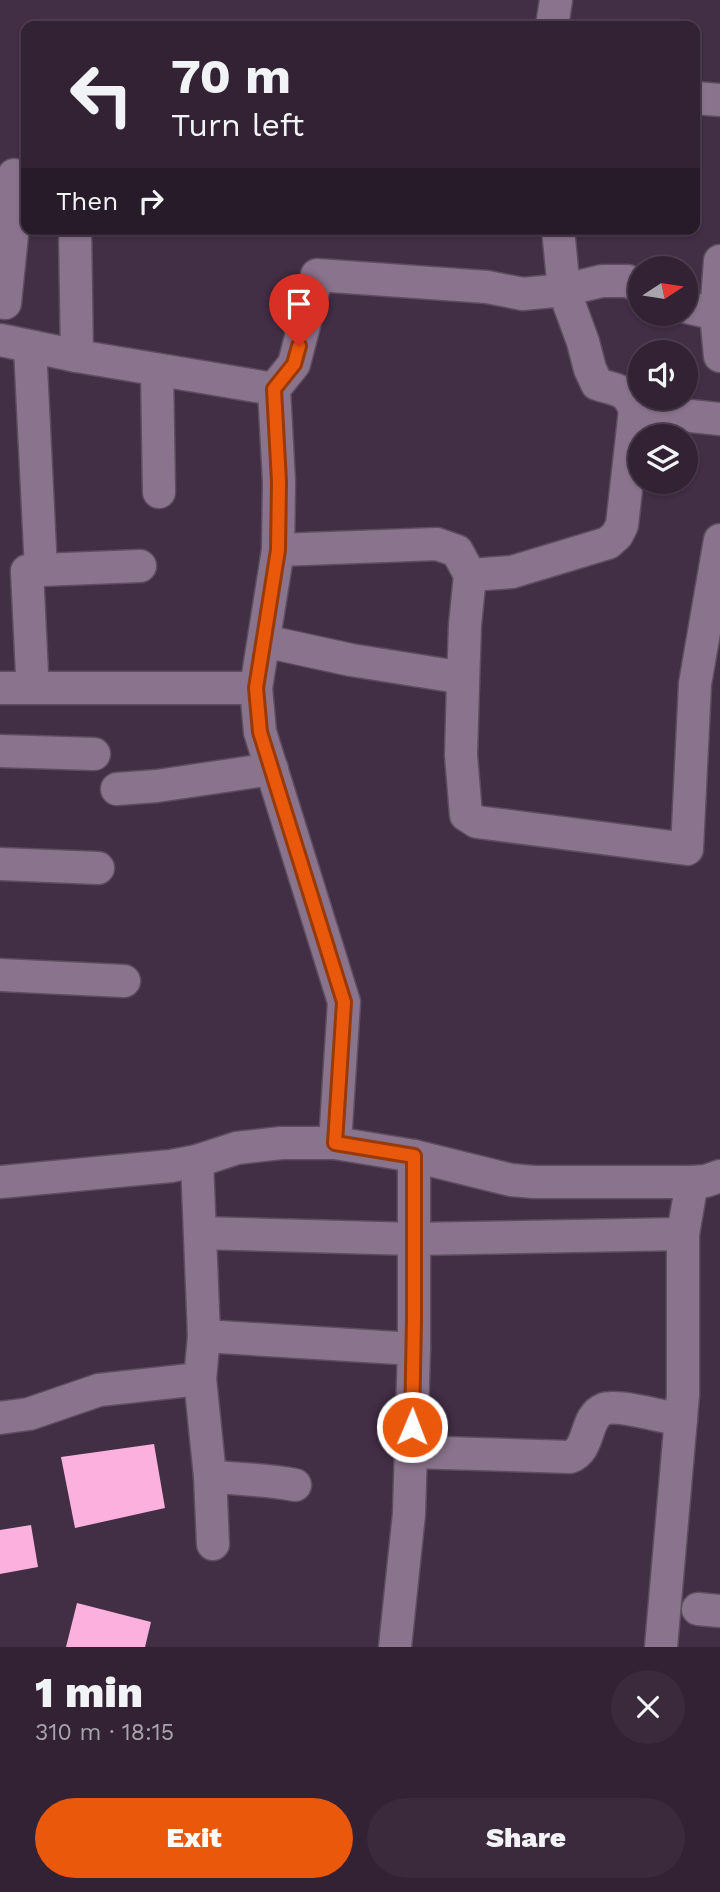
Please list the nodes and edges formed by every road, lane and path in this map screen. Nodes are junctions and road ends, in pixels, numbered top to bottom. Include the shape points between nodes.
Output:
1 (556, 0) edge
2 (553, 21) edge
3 (700, 98) edge
4 (720, 100) edge
5 (14, 175) dead end
6 (7, 223) edge
7 (75, 235) edge
8 (559, 235) edge
9 (628, 281) edge
10 (719, 287) edge
11 (564, 289) junction
12 (698, 300) edge
13 (5, 303) dead end
14 (15, 344) edge
15 (77, 356) junction
16 (720, 356) edge
17 (157, 370) junction
18 (274, 389) junction
19 (635, 411) junction
20 (720, 419) edge
21 (159, 492) dead end
22 (720, 540) edge
23 (278, 550) junction
24 (140, 566) dead end
25 (41, 570) junction
26 (470, 575) junction
27 (264, 641) junction
28 (32, 674) dead end
29 (463, 684) junction
30 (0, 688) edge
31 (256, 688) junction
32 (0, 751) edge
33 (94, 754) dead end
34 (272, 769) junction
35 (117, 789) dead end
36 (0, 864) edge
37 (97, 868) dead end
38 (0, 975) edge
39 (124, 981) dead end
40 (335, 1143) junction
41 (414, 1156) junction
42 (197, 1161) junction
43 (706, 1179) edge
44 (0, 1182) edge
45 (200, 1233) junction
46 (683, 1234) junction
47 (415, 1239) junction
48 (205, 1336) junction
49 (414, 1349) junction
50 (200, 1379) junction
51 (0, 1418) edge
52 (681, 1420) junction
53 (411, 1452) junction
54 (210, 1476) junction
55 (295, 1485) dead end
56 (213, 1544) dead end
57 (396, 1647) edge
58 (661, 1647) edge

1 - 2 street
3 - 4 street
5 - 6 street
6 - 13 street
7 - 15 street
8 - 11 street
9 - 11 street
10 - 12 street
10 - 16 street
11 - 18 street via 523,294 487,287 317,275 294,364
11 - 19 street via 597,384 630,397
14 - 15 street
14 - 25 street
15 - 17 street
17 - 18 street
17 - 21 street
18 - 23 street
19 - 20 street
19 - 26 street via 617,535 608,543 512,572
22 - 29 street via 695,684 687,849 477,822 466,815 461,755
23 - 26 street via 437,544 457,551
23 - 27 street
24 - 25 street
25 - 28 street via 27,571
26 - 29 street
27 - 29 street via 452,676
27 - 31 street
30 - 31 street
31 - 34 street via 260,732
32 - 33 street
34 - 35 street
34 - 40 street via 344,1002
36 - 37 street
38 - 39 street
40 - 41 street
40 - 42 street via 237,1148
41 - 43 street via 534,1182
41 - 47 street
42 - 44 street
42 - 45 street
43 - 46 street
45 - 47 street
45 - 48 street
46 - 47 street
46 - 52 street
47 - 49 street
48 - 49 street
48 - 50 street
49 - 53 street
50 - 51 street via 99,1390 29,1414
50 - 54 street
52 - 53 street via 604,1409 596,1416 581,1450 570,1457
52 - 58 street
53 - 57 street
54 - 55 street
54 - 56 street

